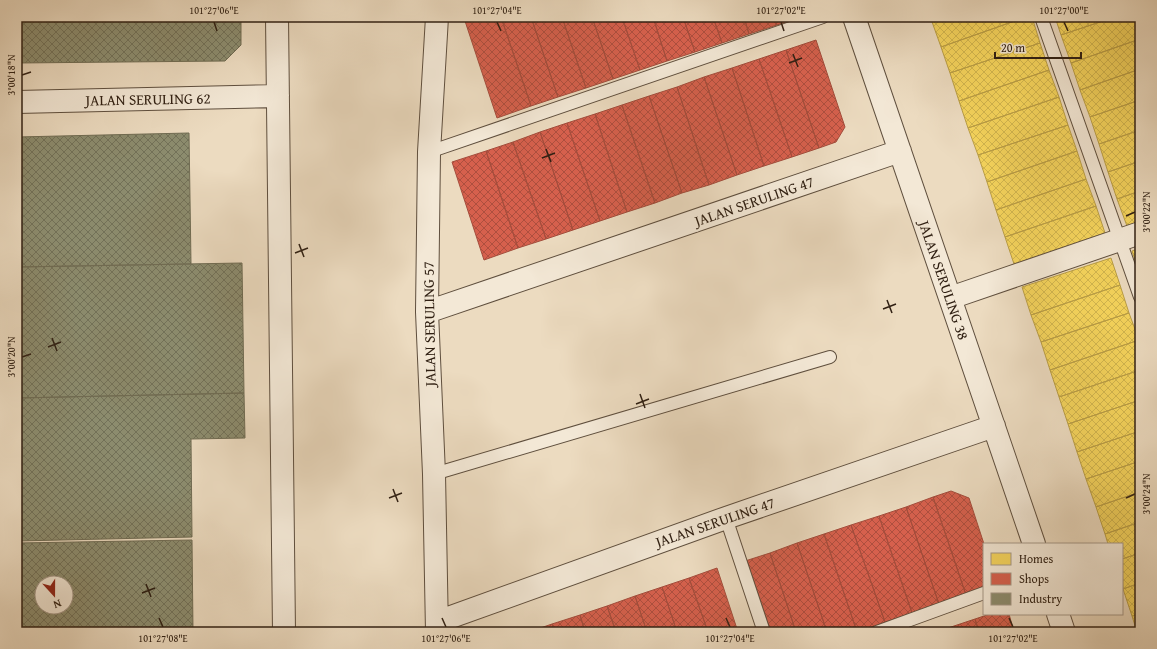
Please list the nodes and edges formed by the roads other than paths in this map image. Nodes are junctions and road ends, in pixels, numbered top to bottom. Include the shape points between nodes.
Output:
1 (277, 17) edge
2 (437, 17) edge
3 (823, 17) edge
4 (854, 17) edge
5 (1041, 17) edge
6 (278, 96) junction
7 (17, 102) edge
8 (900, 151) junction
9 (429, 152) junction
10 (1130, 237) edge
11 (1140, 297) edge
12 (950, 298) junction
13 (427, 312) junction
14 (830, 356) dead end
15 (994, 426) junction
16 (434, 474) junction
17 (726, 518) junction
18 (1034, 543) edge
19 (983, 593) edge
20 (1058, 615) edge
21 (437, 627) edge
22 (284, 632) edge
23 (764, 632) edge
24 (877, 632) edge
25 (1064, 632) edge

1 - 6 street
2 - 9 street, JALAN SERULING 57
3 - 9 lane
4 - 8 street, JALAN SERULING 38
5 - 10 lane
6 - 7 street, JALAN SERULING 62
6 - 22 street
8 - 12 street, JALAN SERULING 38
8 - 13 street, JALAN SERULING 47
9 - 13 street, JALAN SERULING 57
10 - 11 lane
10 - 12 street
12 - 15 street, JALAN SERULING 38
13 - 16 street, JALAN SERULING 57
14 - 16 lane
15 - 17 street, JALAN SERULING 47
15 - 18 street, JALAN SERULING 38
16 - 21 street, JALAN SERULING 57
17 - 21 street, JALAN SERULING 47
17 - 23 lane
19 - 24 lane
20 - 25 street

